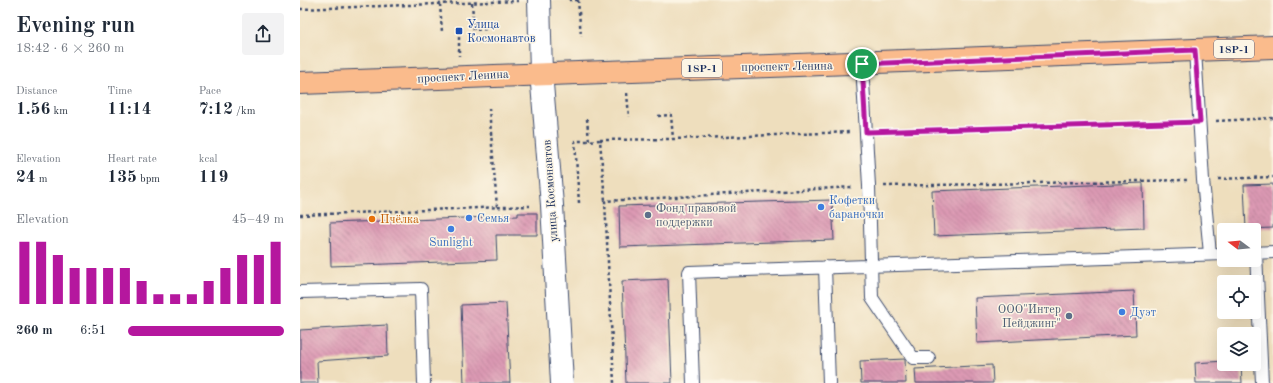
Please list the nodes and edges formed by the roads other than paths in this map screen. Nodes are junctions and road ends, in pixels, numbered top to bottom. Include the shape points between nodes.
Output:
1 (529, 0) edge
2 (1273, 47) edge
3 (1195, 50) junction
4 (862, 64) junction
5 (541, 72) junction
6 (300, 83) edge
7 (1273, 252) edge
8 (1261, 253) edge
9 (1210, 254) junction
10 (1217, 254) edge
11 (871, 266) junction
12 (1256, 267) edge
13 (825, 268) junction
14 (300, 292) edge
15 (929, 358) dead end
16 (424, 383) edge
17 (562, 383) edge
18 (694, 383) edge
19 (829, 383) edge
20 (1262, 383) edge

1 - 5 street, улица Космонавтов
2 - 3 main road, проспект Ленина / 18Р-1
3 - 4 main road, проспект Ленина / 18Р-1
3 - 9 lane
4 - 5 main road, проспект Ленина / 18Р-1
4 - 11 lane
5 - 6 main road, проспект Ленина / 18Р-1
5 - 17 street, улица Космонавтов via 552,205
7 - 8 lane
9 - 10 lane
9 - 11 lane
11 - 13 lane
11 - 15 lane via 872,298 913,358
12 - 20 lane
13 - 18 lane via 689,272
13 - 19 lane
14 - 16 lane via 421,289

